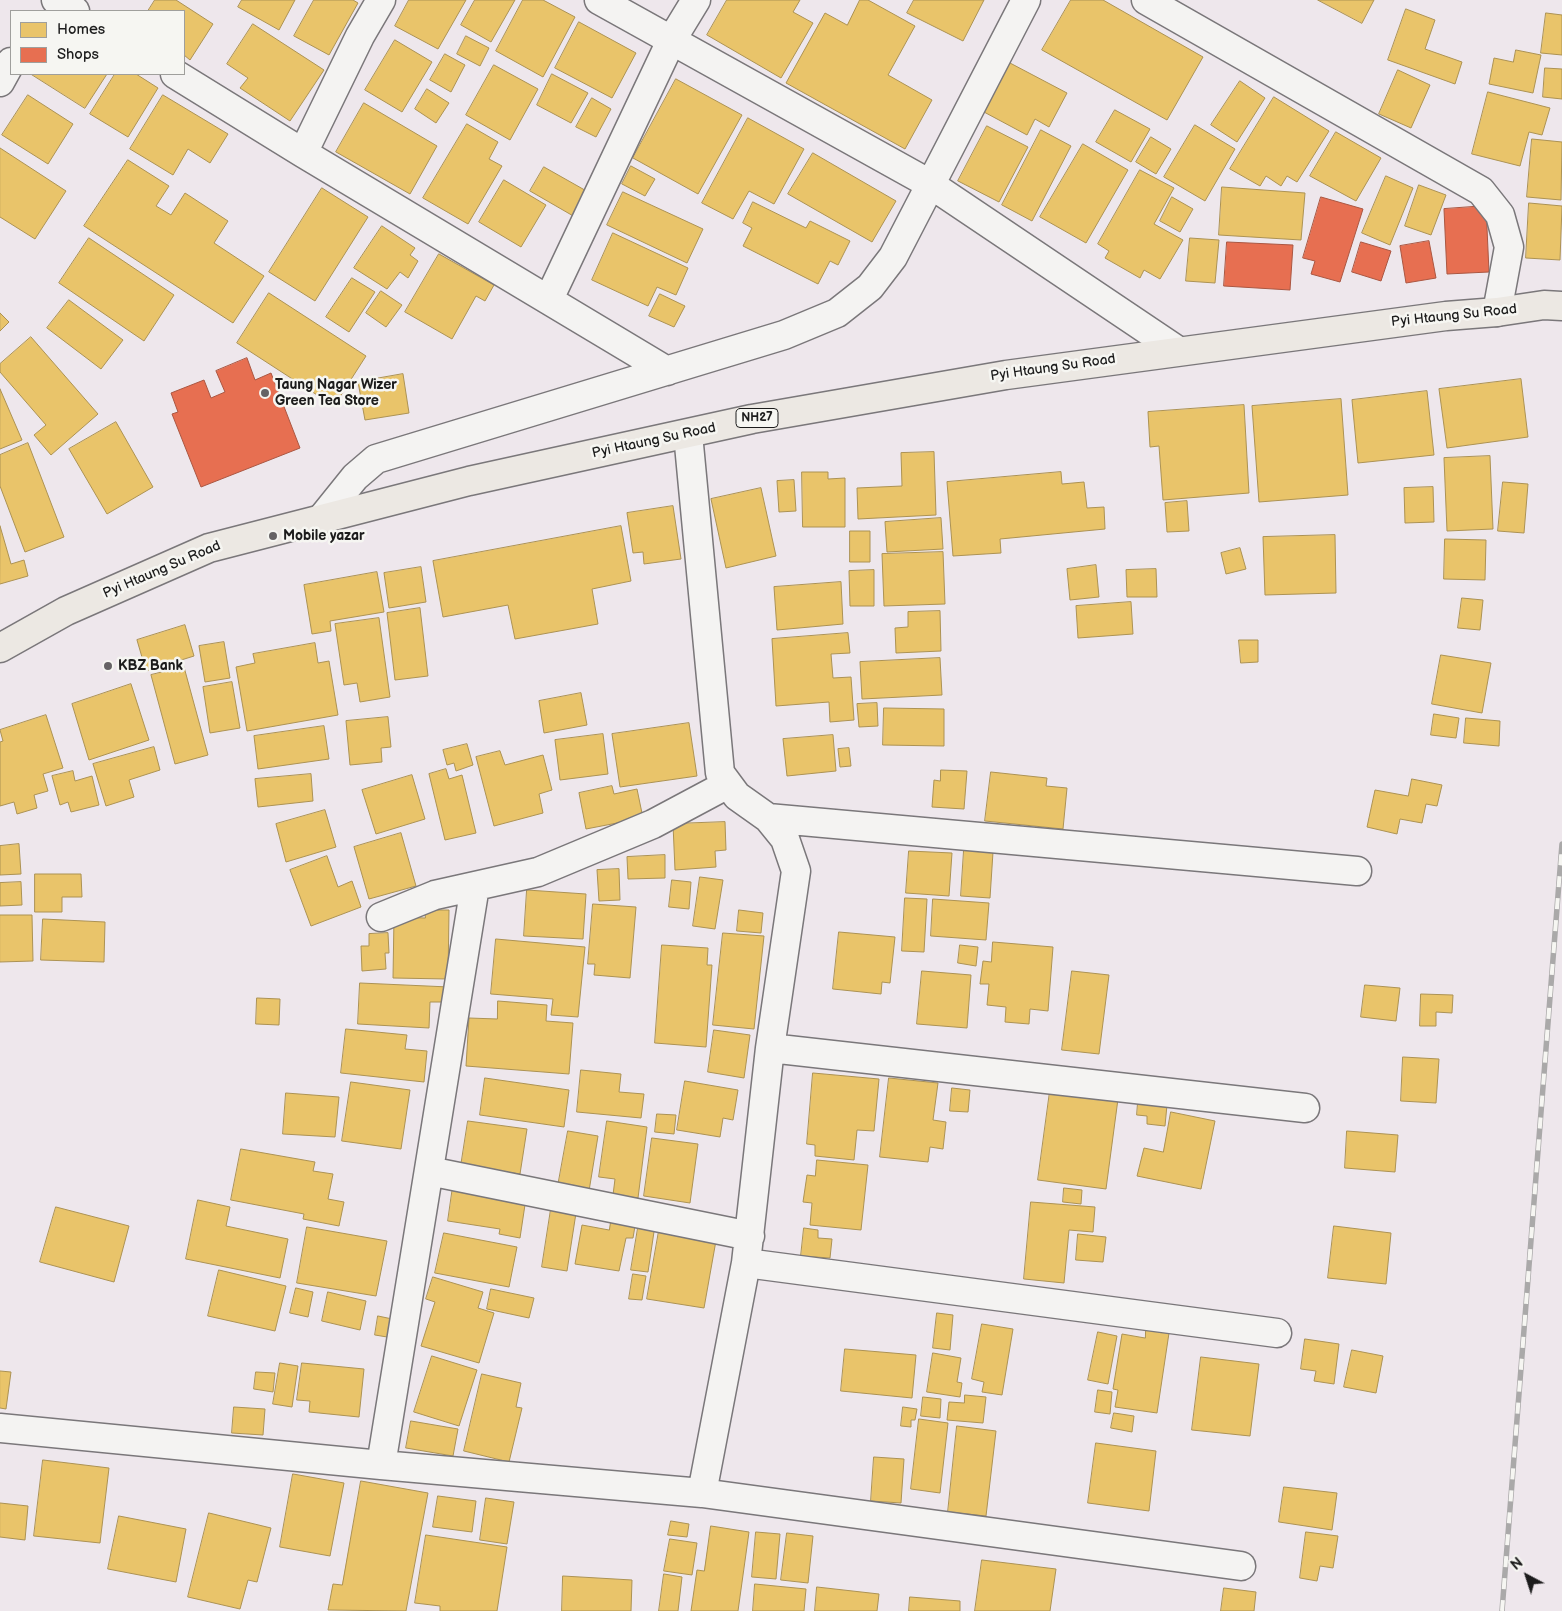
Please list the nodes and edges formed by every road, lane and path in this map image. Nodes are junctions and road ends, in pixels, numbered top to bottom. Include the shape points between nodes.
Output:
1 (56, 0) edge
2 (381, 0) edge
3 (599, 0) edge
4 (696, 0) edge
5 (1026, 0) edge
6 (1146, 0) edge
7 (73, 10) edge
8 (671, 41) junction
9 (10, 64) edge
10 (177, 75) edge
11 (0, 82) edge
12 (303, 153) junction
13 (930, 184) junction
14 (549, 299) junction
15 (1553, 306) edge
16 (1497, 312) junction
17 (1177, 350) junction
18 (667, 371) junction
19 (688, 434) junction
20 (322, 518) junction
21 (0, 648) edge
22 (728, 784) junction
23 (768, 818) junction
24 (1356, 871) dead end
25 (475, 886) junction
26 (381, 917) dead end
27 (770, 1048) junction
28 (1305, 1108) dead end
29 (429, 1171) junction
30 (748, 1249) junction
31 (1277, 1333) dead end
32 (0, 1428) edge
33 (381, 1465) junction
34 (702, 1493) junction
35 (1241, 1566) dead end

1 - 7 street
2 - 12 street
3 - 8 street
4 - 8 street
5 - 13 street
6 - 16 street via 1481,191 1500,215 1509,246
8 - 13 street
8 - 14 street
9 - 11 street
10 - 12 street
12 - 14 street
13 - 17 street
13 - 18 street via 893,257 870,287 837,313 784,335
14 - 18 street
15 - 16 highway, Pyi Htaung Su Road / NH27
16 - 17 highway, Pyi Htaung Su Road / NH27
17 - 19 highway, Pyi Htaung Su Road / NH27 via 1006,374 752,419
18 - 20 street via 376,459 356,477
19 - 20 highway, Pyi Htaung Su Road / NH27 via 469,480
19 - 22 street via 720,773
20 - 21 highway, Pyi Htaung Su Road / NH27 via 209,548 66,611
22 - 23 street via 737,796
22 - 25 street via 653,824 538,872
23 - 24 street
23 - 27 street via 785,839 796,871
25 - 26 street via 435,895
25 - 29 street
27 - 28 street
27 - 30 street
29 - 30 street
29 - 33 street
30 - 31 street
30 - 34 street
32 - 33 street
33 - 34 street
34 - 35 street

